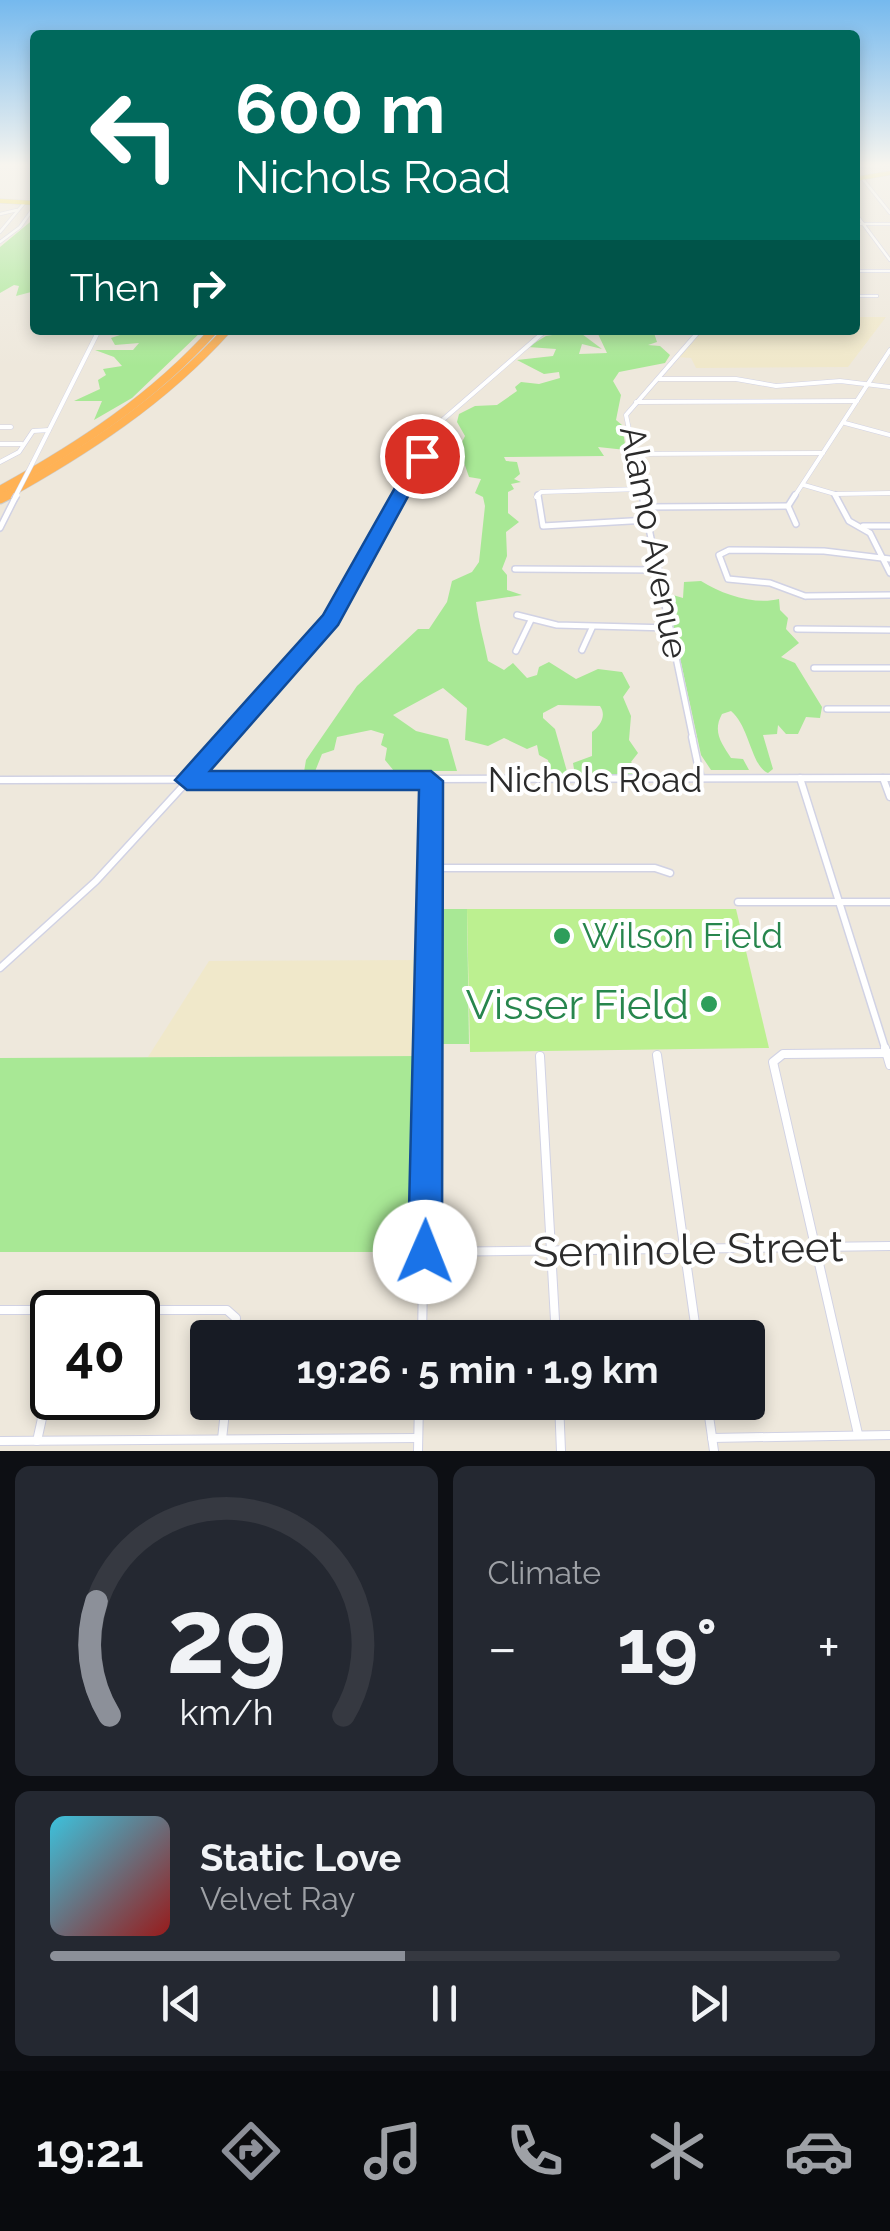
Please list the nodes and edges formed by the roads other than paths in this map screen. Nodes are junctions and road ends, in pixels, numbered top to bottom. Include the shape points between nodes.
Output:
1 (869, 231) edge
2 (890, 260) edge
3 (860, 271) edge
4 (890, 271) edge
5 (860, 296) edge
6 (878, 296) dead end
7 (96, 335) edge
8 (209, 335) edge
9 (222, 335) edge
10 (540, 335) edge
11 (696, 335) edge
12 (890, 350) edge
13 (657, 379) junction
14 (867, 384) junction
15 (890, 387) edge
16 (636, 402) junction
17 (857, 402) junction
18 (844, 422) junction
19 (0, 426) edge
20 (11, 426) dead end
21 (49, 430) junction
22 (890, 435) edge
23 (0, 444) edge
24 (24, 444) junction
25 (823, 453) junction
26 (634, 454) junction
27 (0, 462) edge
28 (804, 485) junction
29 (0, 490) edge
30 (641, 490) junction
31 (834, 494) junction
32 (890, 494) edge
33 (0, 499) edge
34 (788, 506) junction
35 (645, 507) junction
36 (648, 520) junction
37 (796, 524) dead end
38 (860, 526) junction
39 (890, 526) edge
40 (0, 528) edge
41 (887, 559) edge
42 (515, 569) dead end
43 (659, 570) junction
44 (890, 572) edge
45 (890, 595) edge
46 (782, 596) dead end
47 (805, 596) junction
48 (518, 615) dead end
49 (532, 620) junction
50 (592, 628) junction
51 (670, 628) junction
52 (796, 629) dead end
53 (890, 630) edge
54 (582, 650) dead end
55 (516, 651) dead end
56 (814, 668) dead end
57 (890, 668) edge
58 (828, 709) dead end
59 (890, 709) edge
60 (800, 778) junction
61 (886, 778) edge
62 (701, 779) junction
63 (0, 780) edge
64 (187, 780) junction
65 (431, 781) junction
66 (890, 797) edge
67 (431, 868) junction
68 (670, 873) dead end
69 (839, 901) junction
70 (738, 902) dead end
71 (890, 902) edge
72 (0, 968) edge
73 (888, 1053) edge
74 (657, 1055) dead end
75 (540, 1056) dead end
76 (890, 1065) edge
77 (814, 1245) junction
78 (890, 1246) edge
79 (684, 1250) junction
80 (552, 1251) junction
81 (425, 1252) junction
82 (0, 1310) edge
83 (30, 1310) edge
84 (160, 1312) edge
85 (233, 1320) edge
86 (423, 1320) edge
87 (555, 1320) edge
88 (694, 1320) edge
89 (42, 1420) edge
90 (224, 1420) edge
91 (418, 1420) edge
92 (560, 1420) edge
93 (710, 1420) edge
94 (858, 1434) junction
95 (890, 1435) edge
96 (418, 1438) junction
97 (712, 1438) junction
98 (222, 1440) junction
99 (0, 1442) edge
100 (37, 1442) junction
101 (418, 1451) edge
102 (561, 1451) edge
103 (714, 1451) edge

1 - 2 street
3 - 4 street
5 - 6 street
7 - 21 street
8 - 29 highway via 120,415
9 - 33 highway via 131,418
10 - 64 street via 439,423 330,620
11 - 13 street, Alamo Avenue
12 - 14 street
13 - 14 street
13 - 16 street, Alamo Avenue
14 - 15 street
14 - 17 street
16 - 17 street
16 - 26 street, Alamo Avenue via 626,415
17 - 18 street
18 - 22 street
18 - 25 street
19 - 20 street
21 - 24 street via 32,430
21 - 40 street, bridge
23 - 24 street
24 - 27 street
25 - 26 street
25 - 28 street
26 - 30 street, Alamo Avenue
28 - 31 street
28 - 34 street
30 - 35 street, Alamo Avenue
30 - 36 street via 538,493 542,525
31 - 32 street
31 - 38 street
34 - 35 street
34 - 37 street
35 - 36 street, Alamo Avenue
36 - 43 street, Alamo Avenue
38 - 39 street
38 - 41 street
41 - 44 street
41 - 47 street via 824,551 722,552 728,579 770,583
42 - 43 street
43 - 51 street, Alamo Avenue
45 - 47 street
46 - 47 street
48 - 49 street
49 - 50 street
49 - 55 street
50 - 51 street
50 - 54 street
51 - 62 street, Alamo Avenue
52 - 53 street
56 - 57 street
58 - 59 street
60 - 61 street, Nichols Road
60 - 62 street, Nichols Road
60 - 69 street
61 - 66 street
62 - 65 street, Nichols Road
63 - 64 street, Nichols Road
64 - 65 street, Nichols Road
64 - 72 street via 96,881
65 - 67 street
67 - 68 street
67 - 81 street
69 - 70 street
69 - 71 street
69 - 73 street
73 - 76 street
73 - 77 street via 776,1058
74 - 79 street
75 - 80 street
77 - 78 street, Seminole Street
77 - 79 street, Seminole Street
77 - 94 street
79 - 80 street, Seminole Street
79 - 88 street
80 - 81 street, Seminole Street
80 - 87 street
81 - 86 street
82 - 83 street
84 - 85 street via 232,1313
89 - 100 street
90 - 98 street
91 - 96 street
92 - 102 street
93 - 97 street
94 - 95 street
94 - 97 street
96 - 98 street
96 - 101 street
97 - 103 street
98 - 100 street
99 - 100 street

